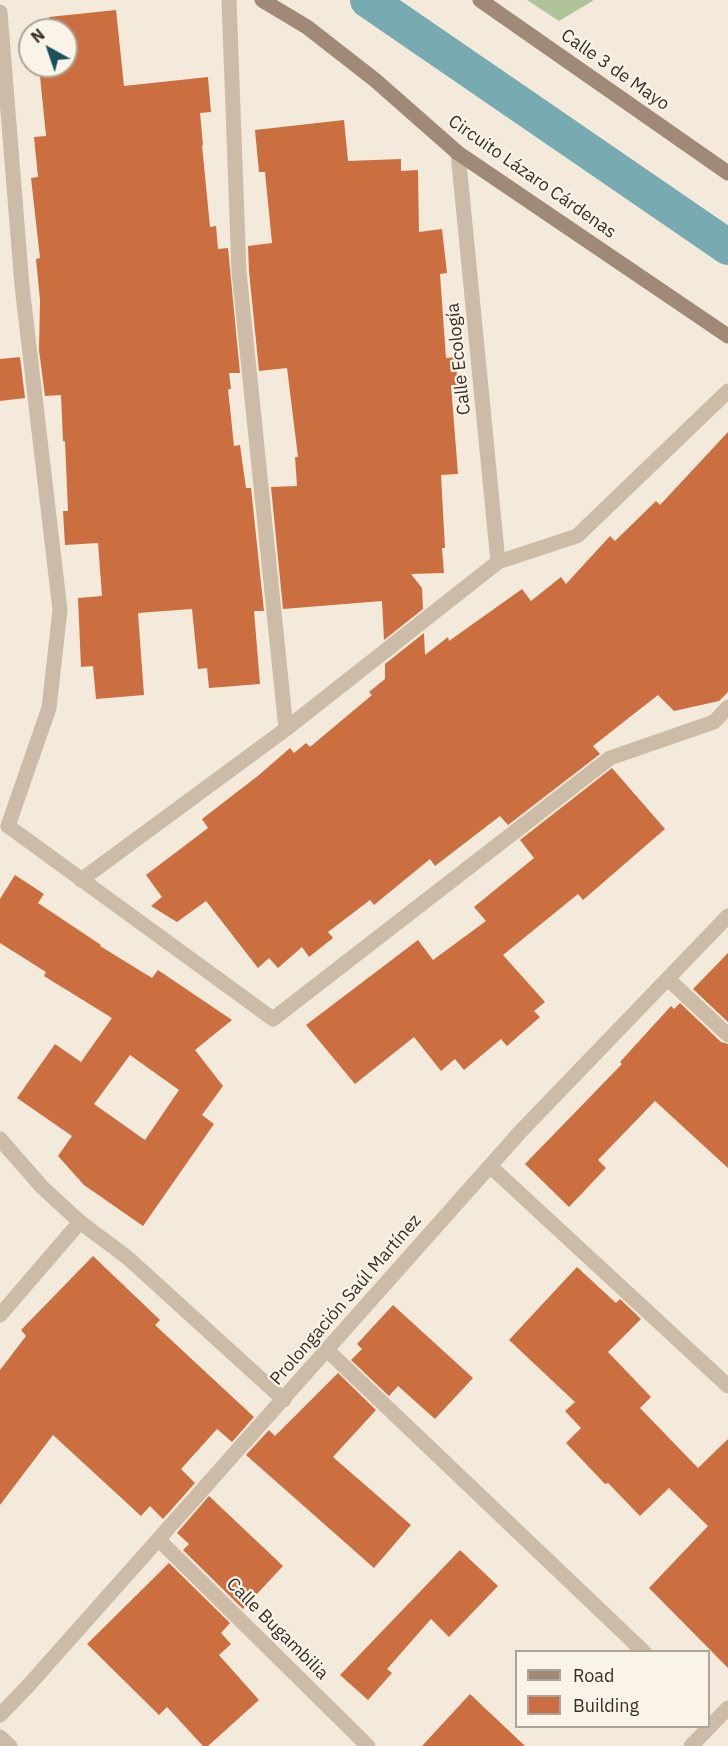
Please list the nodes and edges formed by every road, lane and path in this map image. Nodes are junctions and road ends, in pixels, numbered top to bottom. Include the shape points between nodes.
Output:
1 (229, 0) edge
2 (262, 0) edge
3 (480, 0) edge
4 (0, 12) edge
5 (458, 153) junction
6 (728, 173) edge
7 (728, 336) edge
8 (728, 392) edge
9 (498, 562) junction
10 (728, 707) edge
11 (286, 729) junction
12 (81, 880) junction
13 (728, 916) edge
14 (668, 979) junction
15 (728, 1035) edge
16 (0, 1139) edge
17 (490, 1166) junction
18 (80, 1222) junction
19 (0, 1315) edge
20 (327, 1350) junction
21 (728, 1386) edge
22 (284, 1400) junction
23 (159, 1540) junction
24 (642, 1650) edge
25 (728, 1708) edge
26 (0, 1715) edge
27 (712, 1717) edge
28 (704, 1728) edge
29 (0, 1737) edge
30 (10, 1746) edge
31 (368, 1746) edge
32 (692, 1746) edge

1 - 11 street via 239,272
2 - 5 main road, Circuito Lázaro Cárdenas via 375,80
3 - 6 main road, Calle 3 de Mayo
4 - 12 street via 22,286 60,610 48,708 8,826
5 - 7 main road, Circuito Lázaro Cárdenas
5 - 9 street, Calle Ecología
8 - 9 street via 577,536
9 - 11 street
10 - 12 street via 714,722 610,758 273,1019
11 - 12 street
13 - 14 street, Prolongación Saúl Martínez
14 - 15 street
14 - 17 street, Prolongación Saúl Martínez
16 - 18 street via 42,1187
17 - 20 street, Prolongación Saúl Martínez
17 - 21 street
18 - 19 street
18 - 22 street via 128,1258
20 - 22 street, Prolongación Saúl Martínez
20 - 24 street
22 - 23 street, Prolongación Saúl Martínez
23 - 26 street, Prolongación Saúl Martínez
23 - 31 street, Calle Bugambilia
25 - 27 street
28 - 32 street
29 - 30 street

